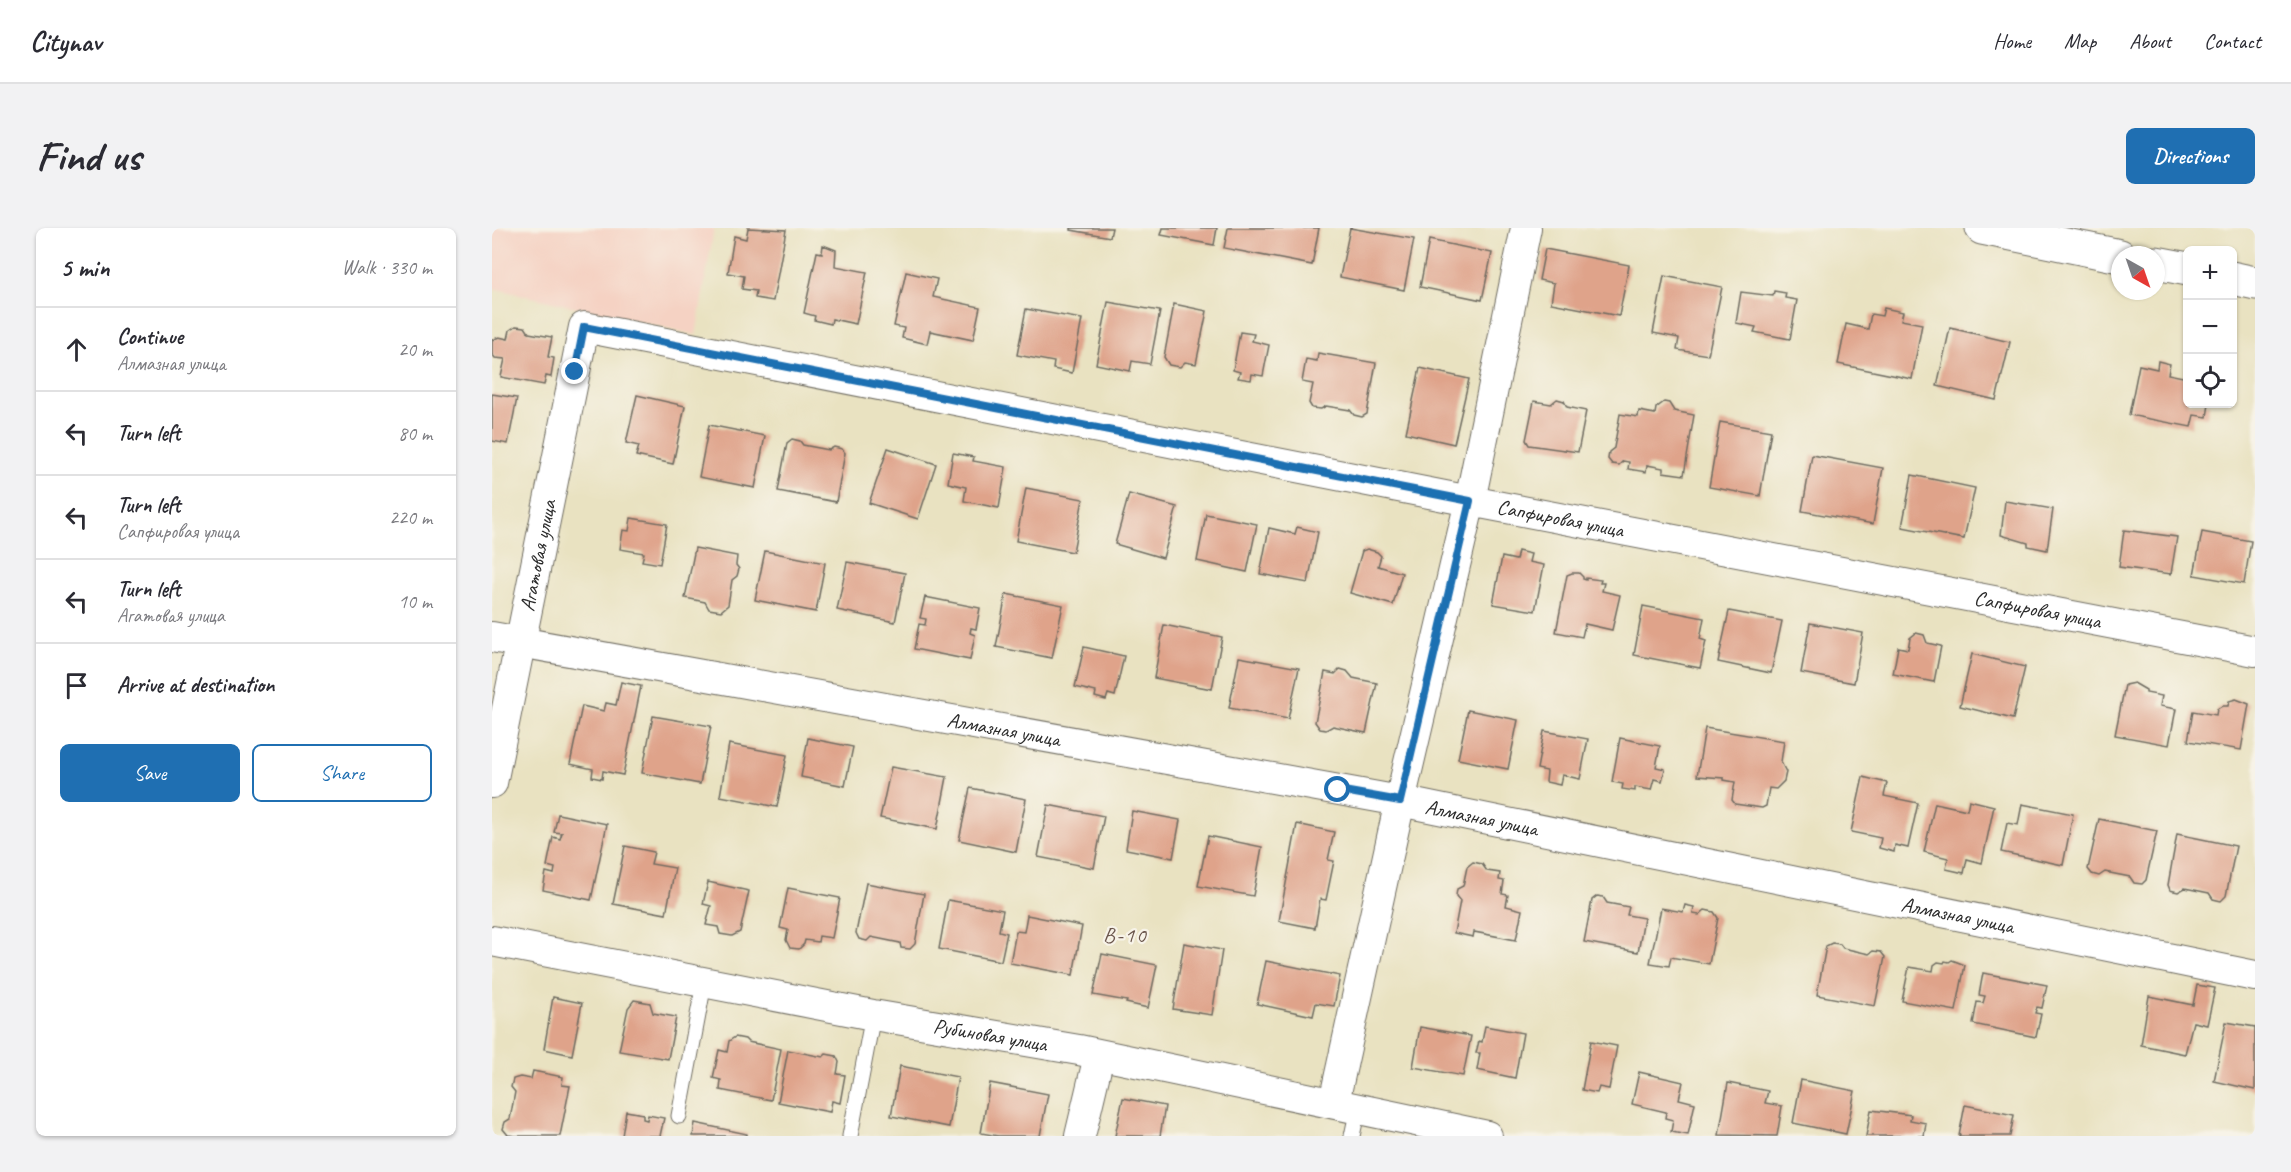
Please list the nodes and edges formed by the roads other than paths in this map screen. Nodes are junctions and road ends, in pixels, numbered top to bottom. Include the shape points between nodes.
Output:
1 (1526, 228) edge
2 (1982, 228) edge
3 (2111, 254) edge
4 (2165, 265) edge
5 (2183, 268) edge
6 (2237, 279) edge
7 (2255, 283) edge
8 (584, 327) joint
9 (1470, 501) junction
10 (492, 638) edge
11 (522, 643) junction
12 (2255, 651) edge
13 (492, 783) edge
14 (1400, 801) junction
15 (492, 941) edge
16 (2255, 976) edge
17 (704, 982) junction
18 (873, 1015) junction
19 (1100, 1056) junction
20 (1348, 1115) edge
21 (679, 1116) dead end
22 (849, 1136) edge
23 (1080, 1136) edge
24 (1487, 1136) edge

1 - 9 street
2 - 3 street
4 - 5 street
6 - 7 street
8 - 9 street, Сапфировая улица
8 - 11 street, Агатовая улица
9 - 12 street, Сапфировая улица
9 - 14 street
10 - 11 street, Алмазная улица
11 - 13 street, Агатовая улица
11 - 14 street, Алмазная улица
14 - 16 street, Алмазная улица
14 - 20 street
15 - 17 street, Рубиновая улица
17 - 18 street, Рубиновая улица
17 - 21 lane
18 - 19 street, Рубиновая улица
18 - 22 lane
19 - 20 street, Рубиновая улица
19 - 23 street
20 - 24 street, Рубиновая улица

